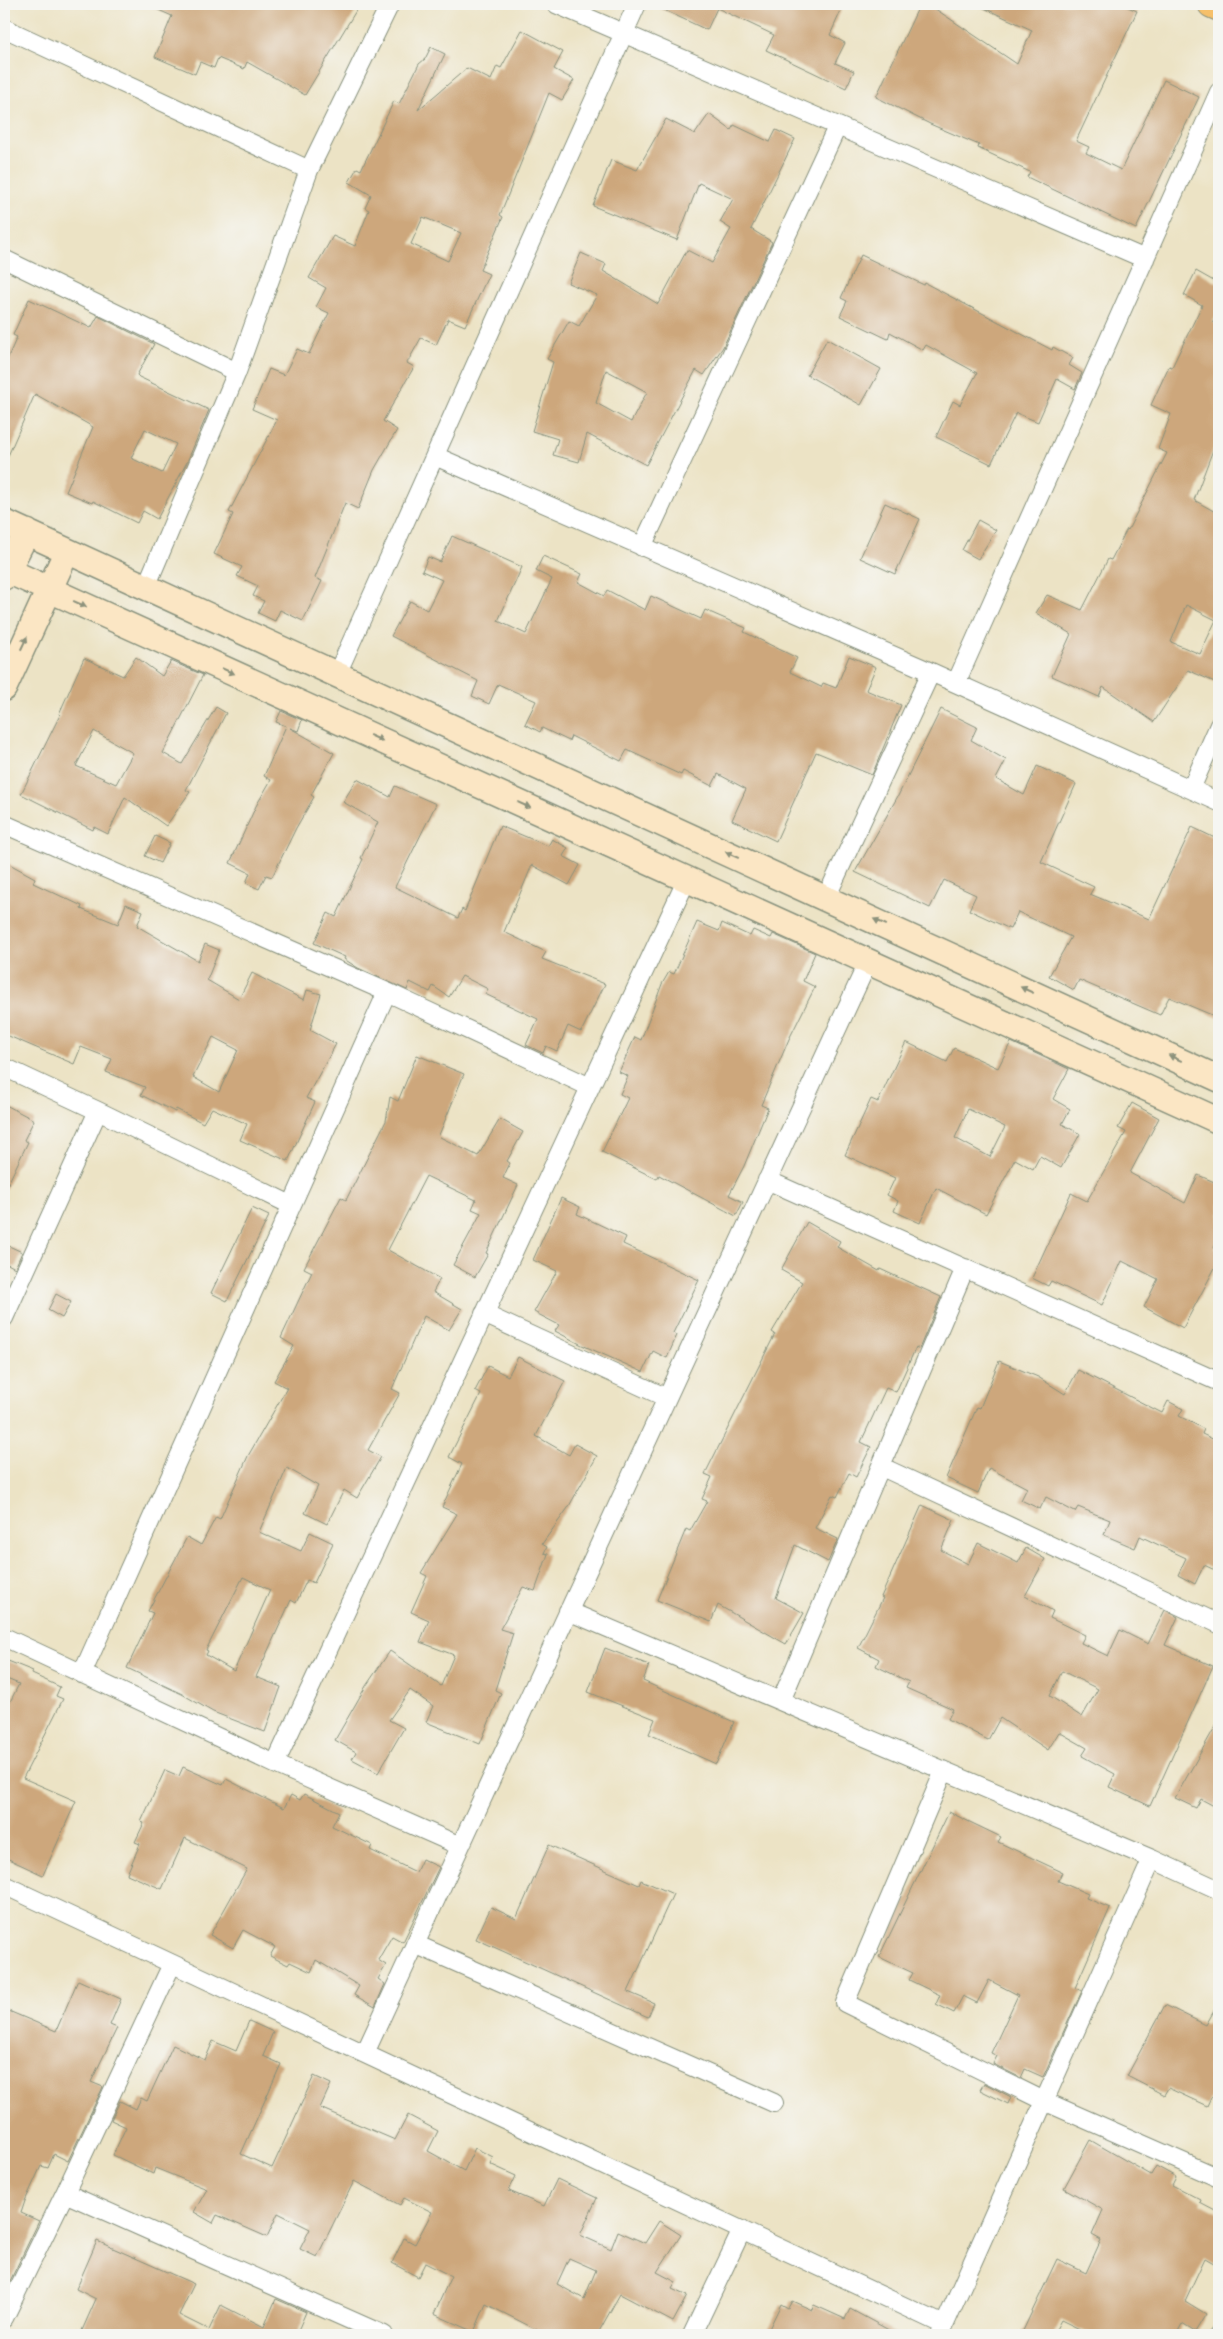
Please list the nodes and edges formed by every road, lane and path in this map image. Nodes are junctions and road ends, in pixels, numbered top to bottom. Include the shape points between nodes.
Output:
1 (390, 4) edge
2 (556, 4) edge
3 (637, 4) edge
4 (1212, 4) edge
5 (1219, 7) edge
6 (4, 28) edge
7 (624, 34) junction
8 (1219, 92) edge
9 (837, 127) junction
10 (309, 170) junction
11 (1145, 259) junction
12 (4, 260) edge
13 (237, 372) junction
14 (435, 456) junction
15 (4, 522) edge
16 (27, 532) junction
17 (642, 547) junction
18 (67, 551) junction
19 (5, 572) edge
20 (146, 587) junction
21 (48, 589) junction
22 (931, 672) junction
23 (337, 674) junction
24 (956, 683) junction
25 (4, 688) edge
26 (1219, 725) edge
27 (1191, 789) junction
28 (1219, 802) edge
29 (4, 824) edge
30 (686, 879) junction
31 (826, 898) junction
32 (868, 962) junction
33 (387, 992) junction
34 (4, 1067) edge
35 (1219, 1079) edge
36 (590, 1087) junction
37 (98, 1111) junction
38 (1219, 1121) edge
39 (767, 1180) junction
40 (292, 1205) junction
41 (965, 1268) junction
42 (484, 1314) junction
43 (4, 1318) edge
44 (1219, 1382) edge
45 (667, 1398) junction
46 (882, 1467) junction
47 (568, 1612) junction
48 (1219, 1624) edge
49 (4, 1637) edge
50 (82, 1674) junction
51 (781, 1701) junction
52 (275, 1764) junction
53 (944, 1771) junction
54 (460, 1846) junction
55 (1152, 1859) junction
56 (4, 1885) edge
57 (1219, 1890) edge
58 (415, 1944) junction
59 (172, 1964) junction
60 (365, 2053) junction
61 (1044, 2101) junction
62 (774, 2103) dead end
63 (1219, 2178) edge
64 (65, 2193) junction
65 (742, 2230) junction
66 (4, 2318) edge
67 (942, 2330) edge
68 (384, 2335) edge
69 (692, 2335) edge

1 - 10 street
2 - 7 street
3 - 7 street
4 - 5 main road
6 - 10 street
7 - 9 street
7 - 14 street
8 - 11 street
9 - 11 street
9 - 17 street
10 - 13 street
11 - 24 street
12 - 13 street
13 - 20 street
14 - 17 street
14 - 23 street
15 - 16 street
16 - 18 street
16 - 19 street
17 - 22 street
18 - 20 street
18 - 21 street
19 - 21 street
20 - 23 street
25 -> 21 street
21 -> 30 street
22 - 24 street
22 - 31 street
31 -> 23 street
24 - 27 street
26 - 27 street
27 - 28 street
29 - 33 street
30 - 32 street
30 - 36 street
35 -> 31 street
32 - 38 street
32 - 39 street
33 - 36 street
33 - 40 street
34 - 37 street
36 - 42 street
37 - 40 street
37 - 43 street
39 - 41 street
39 - 45 street
40 - 50 street
41 - 44 street
41 - 46 street
42 - 45 street
42 - 52 street
45 - 47 street
46 - 48 street
46 - 51 street
47 - 51 street
47 - 54 street
49 - 50 street
50 - 52 street
51 - 53 street
52 - 54 street
53 - 55 street
53 - 61 street via 845,2003
54 - 58 street
55 - 57 street
55 - 61 street
56 - 59 street
58 - 60 street
58 - 62 street
59 - 60 street
59 - 64 street
60 - 65 street
61 - 63 street
61 - 67 street
64 - 66 street
64 - 68 street
65 - 67 street
65 - 69 street

